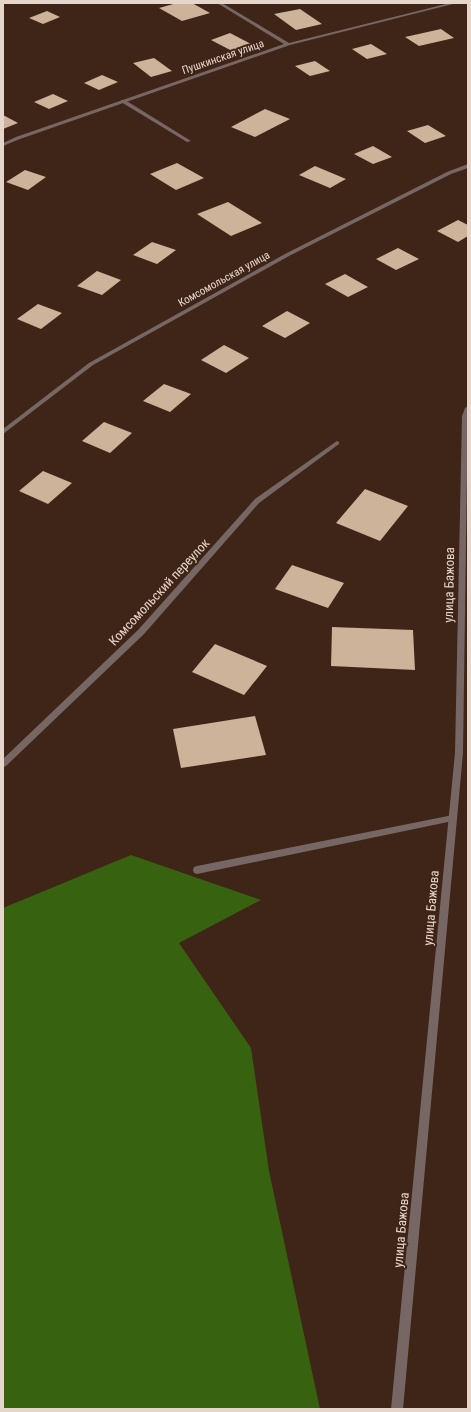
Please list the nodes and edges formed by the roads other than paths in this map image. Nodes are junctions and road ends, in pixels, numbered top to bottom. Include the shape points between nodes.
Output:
1 (219, 3) edge
2 (455, 3) edge
3 (288, 44) junction
4 (123, 101) junction
5 (189, 142) dead end
6 (3, 145) edge
7 (468, 166) edge
8 (468, 408) edge
9 (3, 432) edge
10 (337, 443) dead end
11 (464, 751) edge
12 (3, 764) edge
13 (453, 818) junction
14 (197, 870) dead end
15 (397, 1409) edge

1 - 3 street
2 - 3 street, Пушкинская улица
3 - 4 street, Пушкинская улица
4 - 5 street
4 - 6 street, Пушкинская улица
7 - 9 street, Комсомольская улица via 449,173 287,255 90,364
8 - 11 street, улица Бажова via 465,416
10 - 12 street, Комсомольский переулок via 257,501 141,632
11 - 13 street, улица Бажова
13 - 14 street
13 - 15 street, улица Бажова

